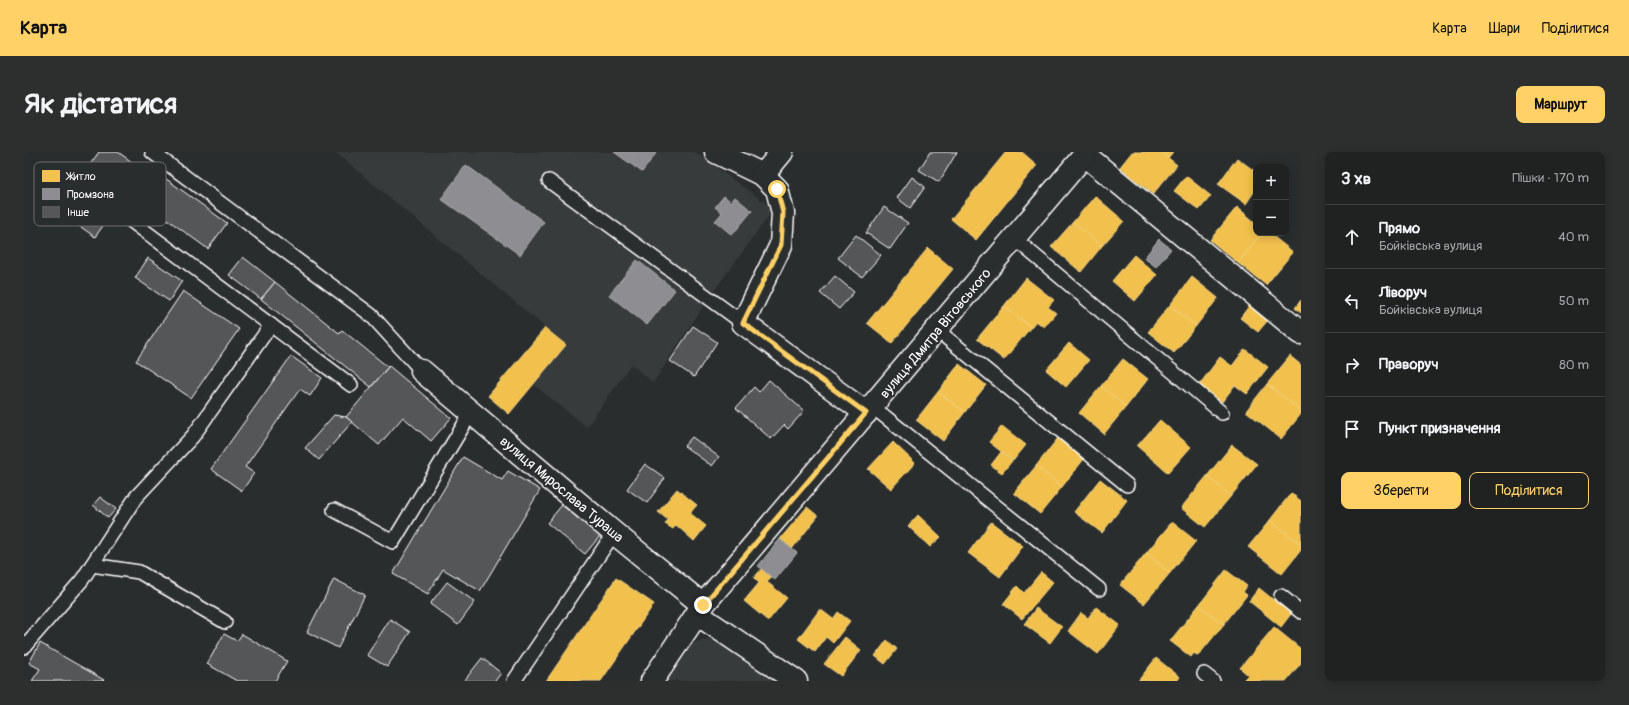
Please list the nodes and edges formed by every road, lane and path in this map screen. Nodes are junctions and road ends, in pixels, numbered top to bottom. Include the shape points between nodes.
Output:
1 (152, 152) edge
2 (716, 152) edge
3 (782, 152) edge
4 (1086, 154) edge
5 (165, 162) edge
6 (166, 162) edge
7 (763, 175) junction
8 (548, 181) dead end
9 (137, 226) edge
10 (1015, 239) junction
11 (743, 323) junction
12 (271, 325) junction
13 (937, 330) junction
14 (1301, 333) edge
15 (422, 371) joint
16 (351, 385) dead end
17 (869, 410) junction
18 (472, 413) junction
19 (1222, 413) dead end
20 (1127, 485) dead end
21 (334, 510) dead end
22 (614, 533) junction
23 (92, 565) junction
24 (1098, 589) dead end
25 (1281, 596) dead end
26 (700, 609) junction
27 (1301, 612) edge
28 (225, 622) dead end
29 (24, 647) edge
30 (514, 681) edge
31 (652, 681) edge
32 (796, 681) edge

1 - 5 lane
2 - 7 street
3 - 7 street
4 - 10 street, вулиця Дмитра Вітовського
4 - 14 street, вулиця Дмитра Вітовського
6 - 15 lane via 371,315
7 - 11 street via 777,189 783,213 781,245
8 - 11 lane
9 - 12 lane
10 - 13 street, вулиця Дмитра Вітовського
10 - 19 lane
11 - 17 street
12 - 16 lane
12 - 23 lane via 193,436 136,497
13 - 17 street, вулиця Дмитра Вітовського
13 - 20 lane
15 - 18 street, вулиця Мирослава Тураша
17 - 24 lane
17 - 26 street, вулиця Дмитра Вітовського
18 - 21 lane via 394,542
18 - 22 street, вулиця Мирослава Тураша
22 - 26 street, вулиця Мирослава Тураша
22 - 30 lane
23 - 28 lane via 139,572
23 - 29 lane
25 - 27 lane
26 - 31 street, вулиця Дмитра Вітовського
26 - 32 street, вулиця Мирослава Тураша

